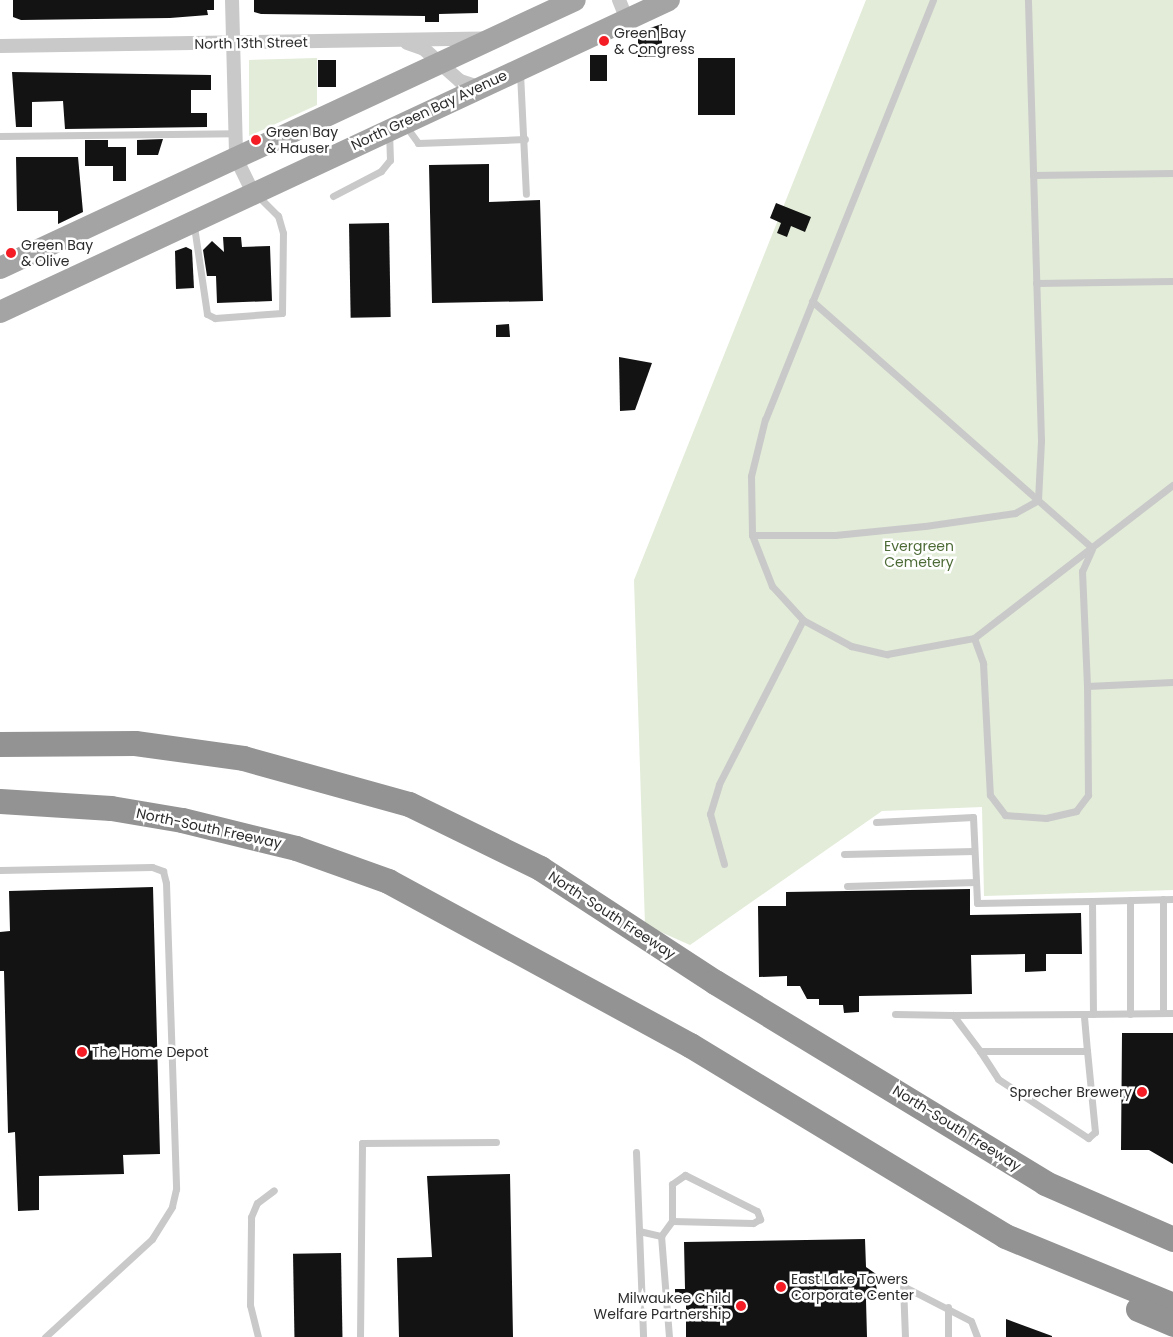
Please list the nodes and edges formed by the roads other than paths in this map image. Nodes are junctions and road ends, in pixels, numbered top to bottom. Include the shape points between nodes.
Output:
1 (232, 0) edge
2 (575, 0) edge
3 (669, 0) edge
4 (933, 0) edge
5 (1028, 0) edge
6 (623, 10) edge
7 (502, 37) junction
8 (394, 40) junction
9 (233, 44) junction
10 (0, 46) edge
11 (439, 66) junction
12 (518, 68) junction
13 (479, 86) junction
14 (396, 126) junction
15 (235, 133) junction
16 (0, 136) edge
17 (525, 139) junction
18 (236, 158) junction
19 (1173, 173) edge
20 (1033, 175) junction
21 (253, 193) junction
22 (526, 194) dead end
23 (333, 196) dead end
24 (192, 221) junction
25 (0, 268) edge
26 (1173, 281) edge
27 (1036, 284) junction
28 (812, 301) junction
29 (2, 306) edge
30 (1173, 485) edge
31 (1038, 500) junction
32 (752, 535) junction
33 (1092, 548) junction
34 (803, 620) junction
35 (974, 638) junction
36 (1173, 682) edge
37 (1087, 686) junction
38 (0, 744) edge
39 (0, 802) edge
40 (0, 818) edge
41 (182, 820) junction
42 (876, 822) dead end
43 (974, 851) junction
44 (844, 854) dead end
45 (724, 864) dead end
46 (0, 870) edge
47 (976, 882) junction
48 (847, 886) dead end
49 (1173, 899) edge
50 (1130, 900) junction
51 (1163, 900) junction
52 (1092, 901) junction
53 (1163, 1013) junction
54 (1173, 1013) edge
55 (895, 1014) dead end
56 (1084, 1014) junction
57 (1093, 1014) junction
58 (1130, 1014) junction
59 (954, 1015) junction
60 (980, 1051) junction
61 (1087, 1051) junction
62 (496, 1142) dead end
63 (636, 1152) dead end
64 (274, 1190) dead end
65 (672, 1221) junction
66 (639, 1231) junction
67 (661, 1236) junction
68 (1005, 1236) junction
69 (1173, 1239) edge
70 (1173, 1305) edge
71 (948, 1307) junction
72 (1173, 1324) edge
73 (45, 1337) edge
74 (258, 1337) edge
75 (360, 1337) edge
76 (643, 1337) edge
77 (669, 1337) edge
78 (905, 1337) edge
79 (948, 1337) edge
80 (977, 1337) edge

1 - 9 street
2 - 7 main road
3 - 6 main road, North Green Bay Avenue
4 - 28 lane
5 - 20 lane
6 - 12 main road, North Green Bay Avenue
7 - 8 street, North 13th Street
7 - 11 main road
8 - 9 street, North 13th Street
8 - 11 street via 418,45
9 - 10 street, North 13th Street
9 - 15 street
11 - 13 street via 460,81
11 - 18 main road
12 - 13 main road, North Green Bay Avenue
12 - 17 lane via 523,82
13 - 14 main road, North Green Bay Avenue
14 - 17 lane via 418,144
14 - 21 main road, North Green Bay Avenue
14 - 23 lane via 390,160 381,171
15 - 16 lane
15 - 18 street
17 - 22 lane
18 - 21 street
18 - 25 main road
19 - 20 lane
20 - 27 lane
21 - 24 main road, North Green Bay Avenue
21 - 24 lane via 278,216 283,233 282,313 215,318 206,314 198,234
24 - 29 main road, North Green Bay Avenue
26 - 27 lane
27 - 31 lane via 1041,440
28 - 31 lane
28 - 32 lane via 765,419 751,476
30 - 33 lane
31 - 32 lane via 1015,513 925,526 835,536
31 - 33 lane
32 - 34 lane via 772,586
33 - 35 lane
33 - 37 lane via 1082,571
34 - 35 lane via 851,646 887,654
34 - 45 lane via 719,784 710,814
35 - 37 lane via 983,663 990,796 1005,815 1046,818 1076,811 1088,795
36 - 37 lane
38 - 69 highway, North-South Freeway via 135,743 243,758 409,804 540,868 715,982 1045,1182
39 - 41 highway, North-South Freeway via 111,808
40 - 41 highway
41 - 68 highway, North-South Freeway via 296,848 388,882 690,1045
42 - 43 lane via 973,817
43 - 44 lane
43 - 47 lane
46 - 73 lane via 152,868 163,871 166,882 176,1189 172,1207 152,1239
47 - 48 lane
47 - 52 lane via 977,903
49 - 51 lane
50 - 51 lane
50 - 52 lane
50 - 58 lane
51 - 53 lane
52 - 57 lane
53 - 54 lane
53 - 58 lane
55 - 59 lane
56 - 57 lane
56 - 59 lane
56 - 61 lane
57 - 58 lane
59 - 60 lane
60 - 61 lane
60 - 61 lane via 998,1079 1088,1138 1095,1132
62 - 75 lane via 362,1143
63 - 66 lane
64 - 74 lane via 257,1203 250,1217 250,1305
65 - 65 lane via 753,1223 760,1219 757,1212 684,1175 672,1184
65 - 67 lane
66 - 67 lane
66 - 76 lane
67 - 77 lane
68 - 70 highway, North-South Freeway
68 - 72 highway via 1080,1286
71 - 78 lane via 903,1286
71 - 79 lane
71 - 80 lane via 971,1321

